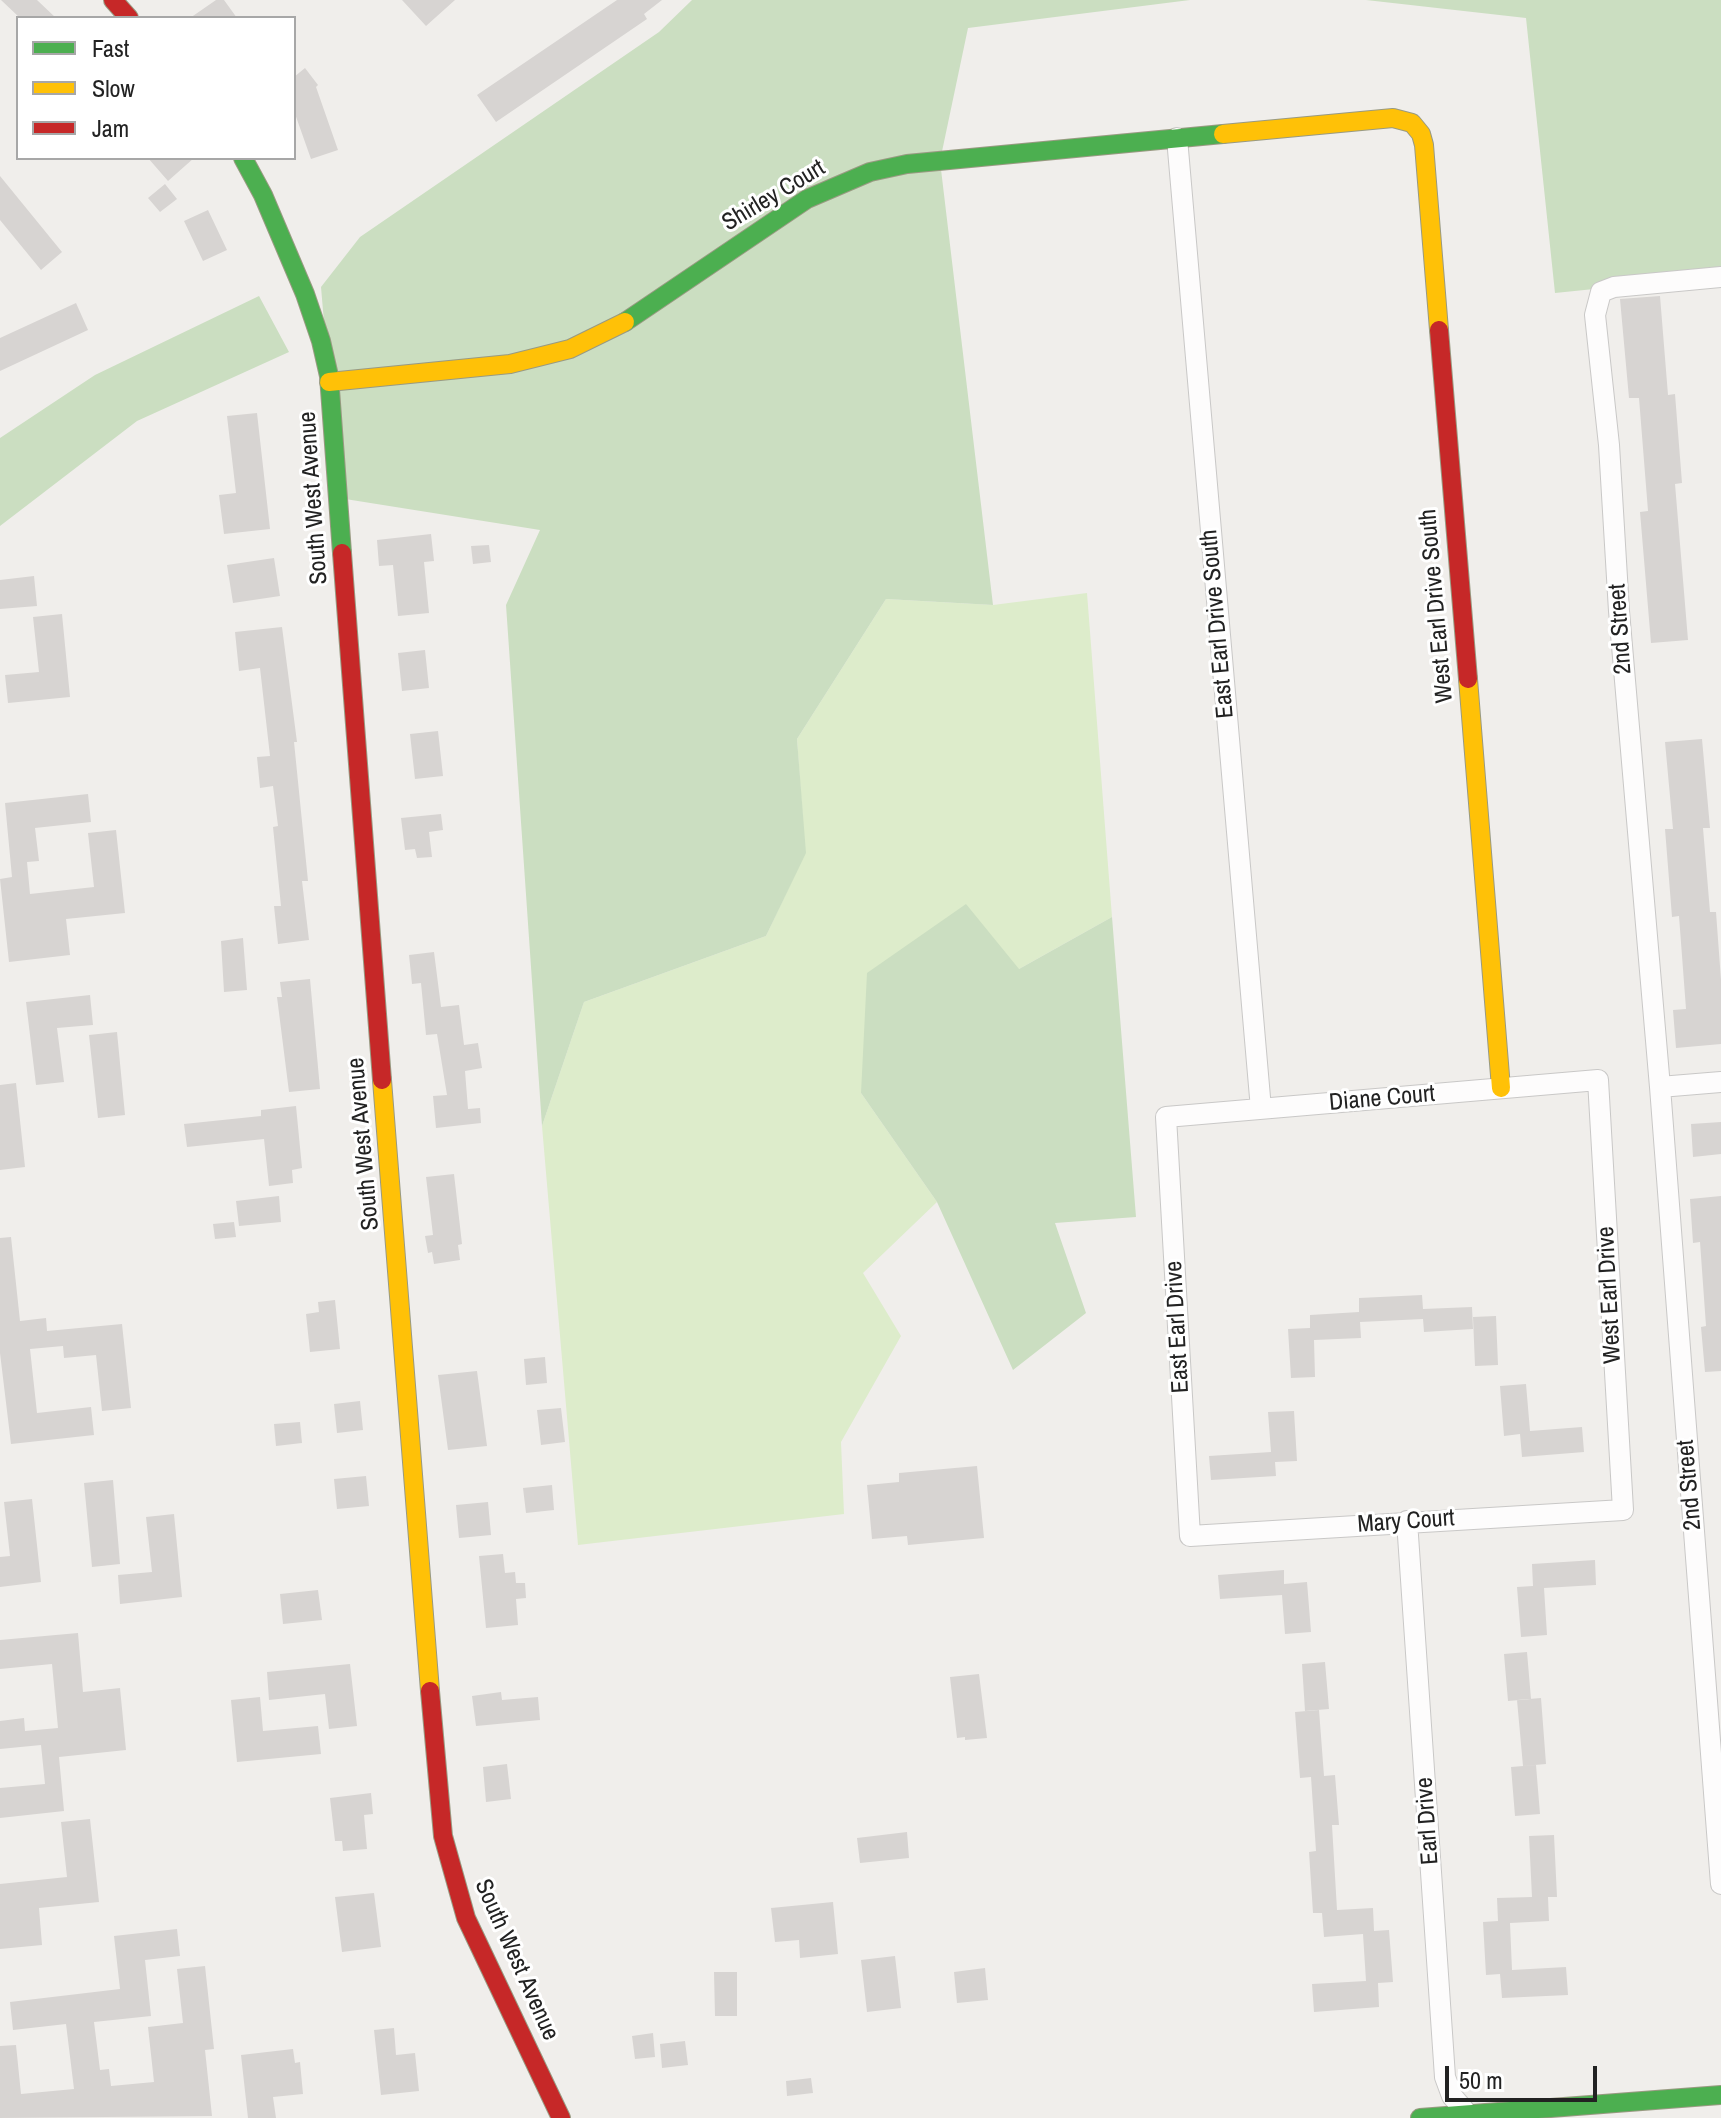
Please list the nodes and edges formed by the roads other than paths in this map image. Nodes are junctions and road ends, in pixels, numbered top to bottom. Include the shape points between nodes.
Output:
1 (113, 0) edge
2 (127, 16) edge
3 (1412, 123) joint
4 (1177, 138) junction
5 (244, 160) edge
6 (1721, 277) edge
7 (329, 382) junction
8 (1598, 1080) joint
9 (1721, 1082) edge
10 (1660, 1087) junction
11 (1501, 1088) junction
12 (1261, 1109) junction
13 (1166, 1117) joint
14 (1623, 1510) joint
15 (1407, 1521) junction
16 (1190, 1536) joint
17 (1721, 1884) edge
18 (1721, 2095) edge
19 (1470, 2116) edge
20 (561, 2118) edge
21 (1420, 2118) edge

1 - 2 street
3 - 4 street, Shirley Court via 1393,118
3 - 11 street, West Earl Drive South via 1424,145
4 - 7 street, Shirley Court via 921,162 870,172 807,199 633,318 570,349 477,369
4 - 12 street, East Earl Drive South
5 - 7 street, South West Avenue via 305,294
6 - 10 street, 2nd Street via 1614,287 1601,292 1595,315
7 - 20 street, South West Avenue via 443,1836 466,1918
8 - 11 street, Diane Court
8 - 14 street, West Earl Drive
9 - 10 street
10 - 17 street, 2nd Street
11 - 12 street, Diane Court
12 - 13 street, Diane Court
13 - 16 street, East Earl Drive
14 - 15 street, Mary Court
15 - 16 street, Mary Court
15 - 19 street, Earl Drive via 1445,2077 1452,2096
18 - 19 street
19 - 21 street

